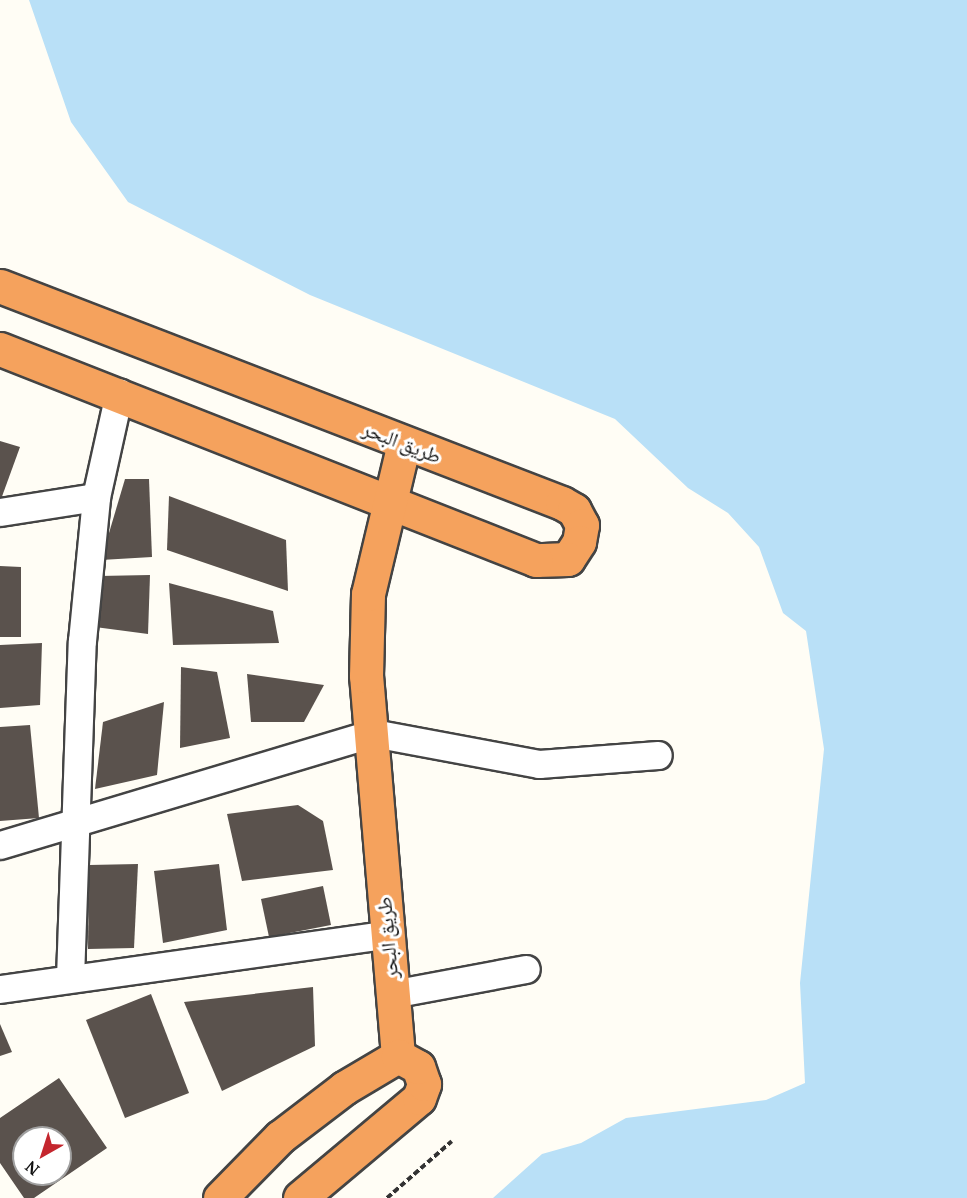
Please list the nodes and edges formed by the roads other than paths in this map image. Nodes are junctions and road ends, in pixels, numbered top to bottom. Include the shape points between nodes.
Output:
1 (0, 286) edge
2 (0, 349) edge
3 (119, 393) junction
4 (404, 442) junction
5 (96, 497) junction
6 (389, 499) junction
7 (0, 512) edge
8 (373, 734) junction
9 (658, 755) dead end
10 (75, 819) junction
11 (0, 845) edge
12 (386, 935) junction
13 (526, 969) dead end
14 (70, 978) junction
15 (0, 989) edge
16 (392, 994) junction
17 (398, 1056) junction
18 (220, 1198) edge
19 (300, 1198) edge

1 - 4 highway, طريق البحر
2 - 3 highway, طريق البحر
3 - 5 street
3 - 6 highway, طريق البحر
4 - 6 highway
4 - 6 highway, طريق البحر via 562,503 574,510 582,525 579,542 568,559 536,560
5 - 7 street
5 - 10 street via 82,641
6 - 8 highway, طريق البحر via 368,594 366,676
8 - 9 street via 539,764
8 - 10 street
8 - 12 highway, طريق البحر
10 - 11 street
10 - 14 street
12 - 14 street
12 - 16 highway, طريق البحر
13 - 16 street
14 - 15 street
16 - 17 highway, طريق البحر
17 - 18 highway via 344,1088 280,1137
17 - 19 highway via 418,1067 424,1083 419,1098

